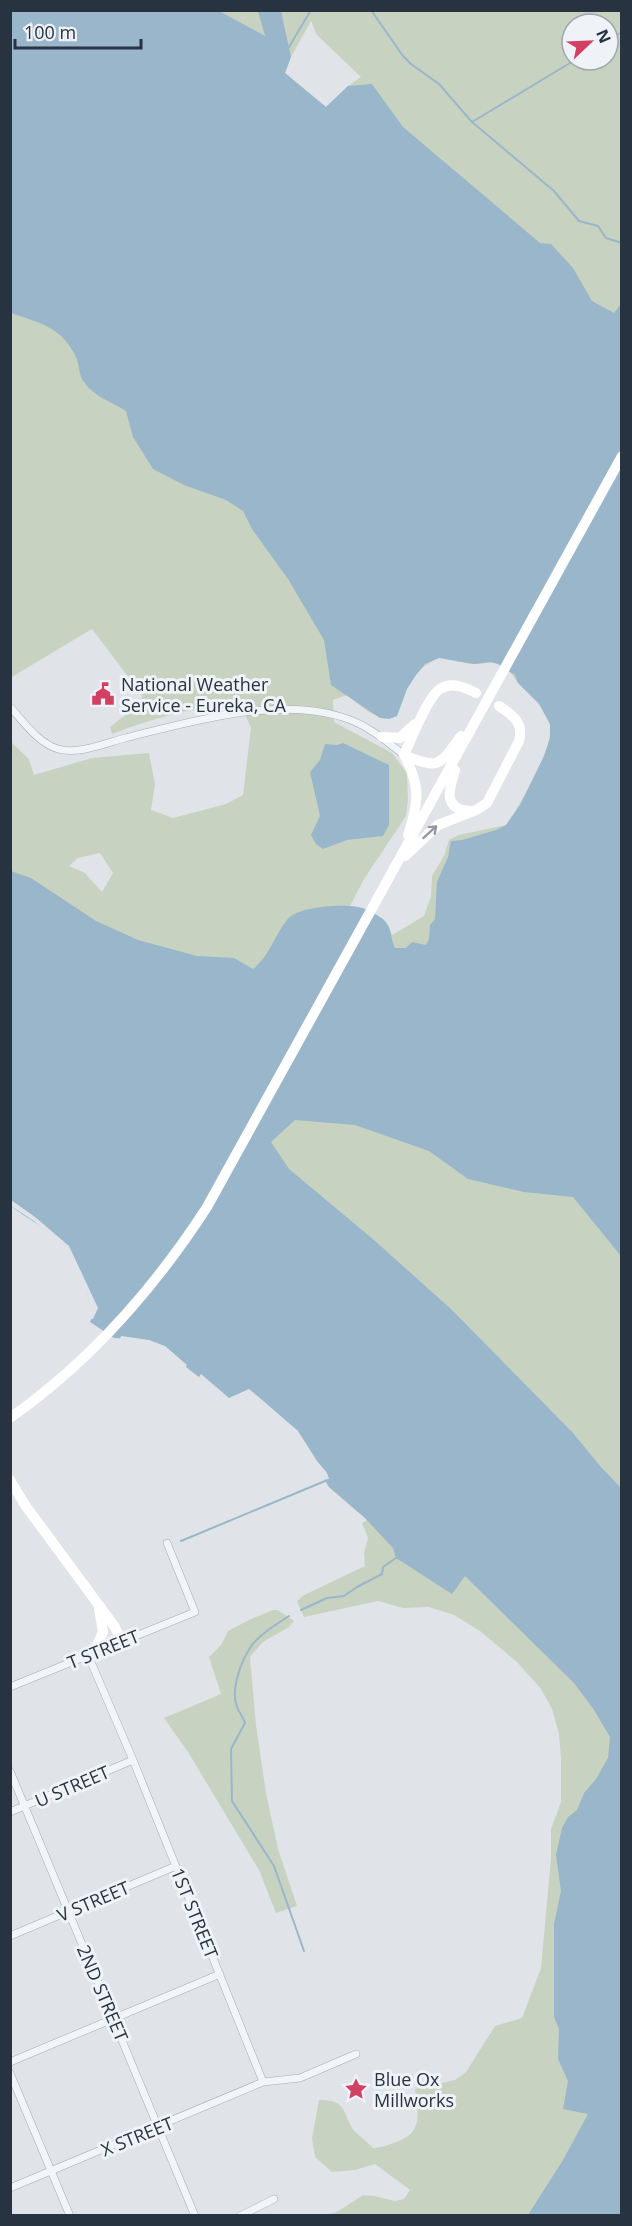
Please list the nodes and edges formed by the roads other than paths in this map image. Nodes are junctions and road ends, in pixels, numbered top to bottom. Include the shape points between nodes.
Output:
1 (621, 456) edge
2 (476, 693) dead end
3 (484, 705) junction
4 (499, 706) dead end
5 (10, 707) edge
6 (423, 715) junction
7 (382, 737) junction
8 (462, 747) junction
9 (404, 755) junction
10 (471, 811) junction
11 (397, 865) junction
12 (10, 1418) edge
13 (10, 1480) edge
14 (167, 1543) dead end
15 (99, 1606) junction
16 (121, 1641) junction
17 (91, 1654) junction
18 (10, 1687) edge
19 (133, 1760) junction
20 (10, 1772) edge
21 (25, 1806) junction
22 (10, 1812) edge
23 (176, 1866) junction
24 (68, 1911) junction
25 (10, 1936) edge
26 (220, 1974) junction
27 (113, 2018) junction
28 (356, 2054) dead end
29 (10, 2062) edge
30 (10, 2073) edge
31 (263, 2082) junction
32 (158, 2127) junction
33 (51, 2171) junction
34 (10, 2188) edge
35 (274, 2199) dead end
36 (70, 2216) edge
37 (195, 2216) edge
38 (240, 2216) edge

1 - 3 main road
2 - 6 main road via 443,687
3 - 8 main road
3 - 9 main road via 446,757 437,763 428,765
4 - 10 main road via 519,722 519,741 487,803
5 - 7 street via 39,738 60,750 86,748 211,718 289,710 342,717
6 - 7 main road via 404,736
6 - 9 main road
7 - 9 street
8 - 10 main road via 450,798 456,808
8 - 11 main road
9 - 11 main road via 416,779 416,805
11 -> 10 main road via 432,829
11 - 12 main road via 242,1146 182,1246 113,1330 64,1376
13 - 15 main road
14 - 16 street, T STREET via 195,1612
15 - 16 main road
15 - 17 main road via 103,1632
16 - 17 street, T STREET
17 - 18 street, T STREET
17 - 19 street, 1ST STREET
19 - 21 street, U STREET
19 - 23 street, 1ST STREET
20 - 21 street, 2ND STREET
21 - 22 street, U STREET
21 - 24 street, 2ND STREET
23 - 24 street, V STREET
23 - 26 street, 1ST STREET
24 - 25 street, V STREET
24 - 27 street, 2ND STREET
26 - 27 street
26 - 31 street, 1ST STREET
27 - 29 street
27 - 32 street, 2ND STREET
28 - 31 street via 300,2078
30 - 33 street
31 - 32 street, X STREET
32 - 33 street, X STREET
32 - 37 street, 2ND STREET
33 - 34 street, X STREET
33 - 36 street
35 - 38 street

